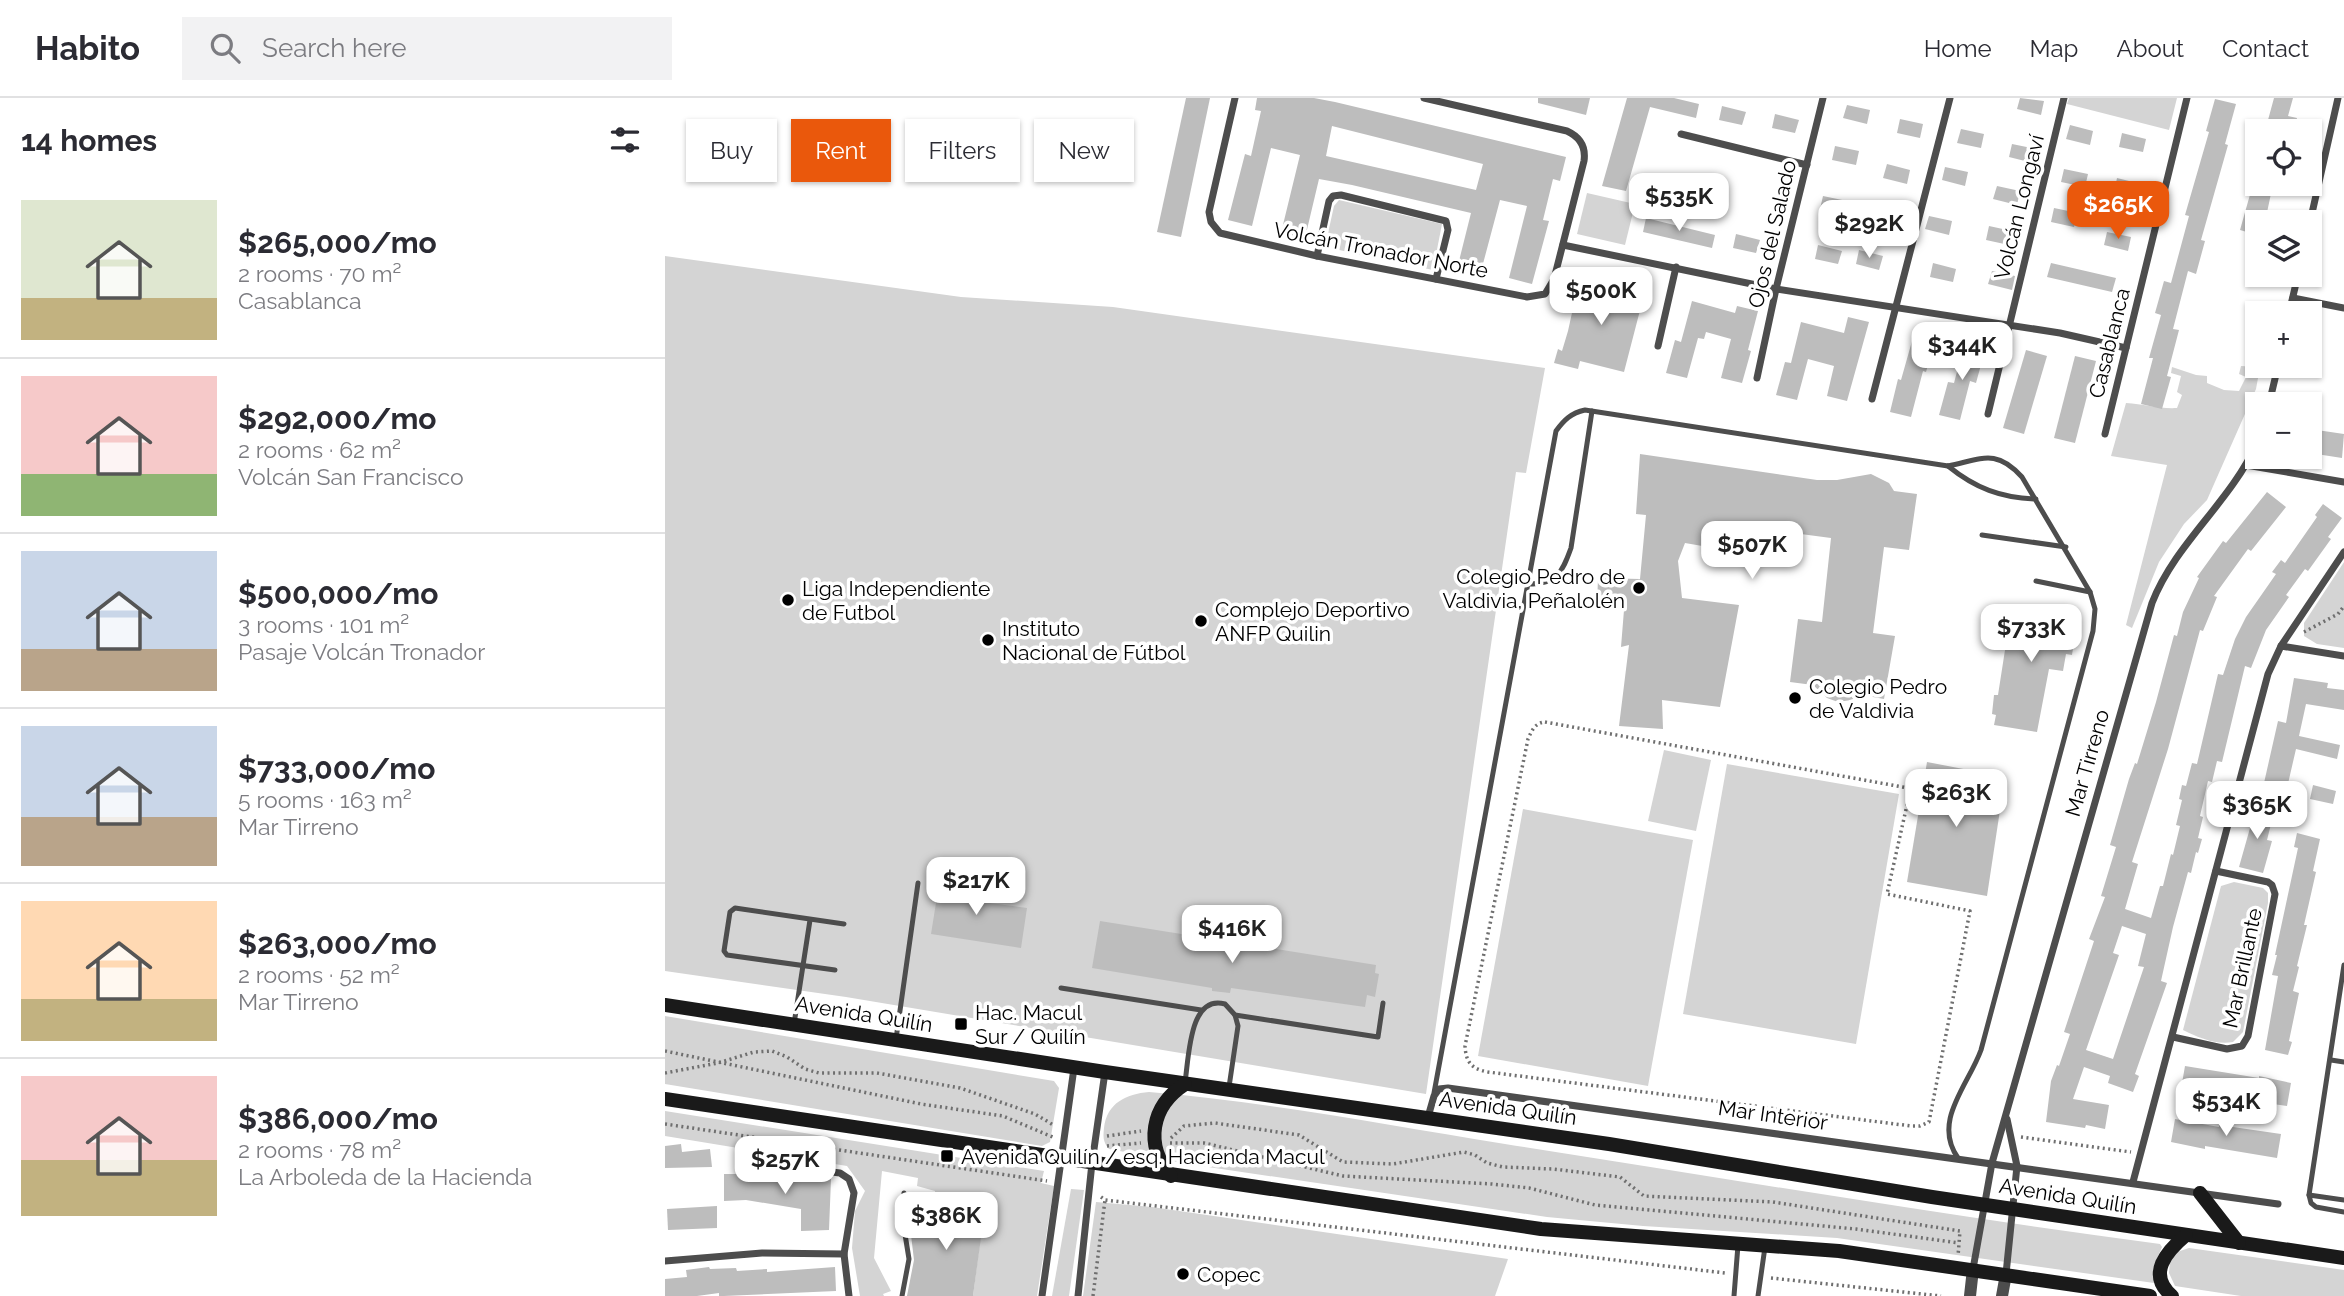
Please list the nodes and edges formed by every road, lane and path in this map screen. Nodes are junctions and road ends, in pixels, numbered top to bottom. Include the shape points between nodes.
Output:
1 (1235, 98) edge
2 (1424, 98) edge
3 (1823, 98) edge
4 (1950, 98) edge
5 (2064, 98) edge
6 (2187, 98) edge
7 (2338, 98) edge
8 (1681, 134) dead end
9 (1807, 165) junction
10 (2313, 210) edge
11 (1563, 245) junction
12 (1317, 256) junction
13 (1676, 267) junction
14 (1436, 279) junction
15 (2295, 287) edge
16 (1776, 289) junction
17 (2293, 298) junction
18 (2292, 301) edge
19 (1897, 307) junction
20 (2344, 308) edge
21 (2008, 324) junction
22 (1658, 346) dead end
23 (2126, 348) junction
24 (1758, 379) dead end
25 (1872, 399) dead end
26 (1592, 411) junction
27 (1988, 414) dead end
28 (2105, 434) dead end
29 (1948, 466) junction
30 (2245, 466) edge
31 (2269, 469) edge
32 (2344, 482) edge
33 (2036, 499) junction
34 (1982, 535) dead end
35 (2066, 547) junction
36 (2344, 552) edge
37 (2036, 581) dead end
38 (1528, 584) junction
39 (2090, 592) junction
40 (2344, 606) edge
41 (2281, 646) junction
42 (2344, 656) edge
43 (1909, 796) joint
44 (2216, 871) junction
45 (918, 883) dead end
46 (810, 920) junction
47 (843, 924) dead end
48 (2344, 965) edge
49 (803, 966) junction
50 (835, 970) dead end
51 (1061, 988) dead end
52 (1383, 1003) dead end
53 (665, 1005) edge
54 (1201, 1010) junction
55 (1235, 1014) junction
56 (794, 1024) junction
57 (2173, 1037) junction
58 (896, 1040) junction
59 (665, 1051) edge
60 (2331, 1060) junction
61 (2344, 1062) edge
62 (718, 1063) junction
63 (1074, 1067) junction
64 (1105, 1072) junction
65 (665, 1073) edge
66 (1185, 1084) junction
67 (1229, 1089) junction
68 (1434, 1096) junction
69 (665, 1099) edge
70 (1427, 1117) junction
71 (2007, 1119) junction
72 (665, 1124) edge
73 (1065, 1132) junction
74 (1177, 1132) junction
75 (2010, 1135) junction
76 (1096, 1136) junction
77 (1158, 1138) junction
78 (1063, 1142) junction
79 (1095, 1146) junction
80 (2141, 1153) junction
81 (1061, 1158) junction
82 (1958, 1158) junction
83 (741, 1161) dead end
84 (1092, 1163) junction
85 (1992, 1163) junction
86 (2017, 1166) junction
87 (1171, 1176) junction
88 (2133, 1182) junction
89 (1058, 1183) junction
90 (1089, 1189) junction
91 (2197, 1192) junction
92 (904, 1193) dead end
93 (2309, 1195) junction
94 (1105, 1200) junction
95 (2344, 1200) edge
96 (1984, 1204) junction
97 (2278, 1204) dead end
98 (2013, 1209) junction
99 (2344, 1212) edge
100 (1960, 1231) dead end
101 (2186, 1235) junction
102 (1739, 1242) junction
103 (1959, 1243) dead end
104 (2239, 1243) junction
105 (1765, 1244) junction
106 (844, 1254) junction
107 (2344, 1258) edge
108 (665, 1261) edge
109 (1973, 1269) junction
110 (1735, 1274) junction
111 (2005, 1274) junction
112 (1761, 1277) junction
113 (849, 1296) edge
114 (902, 1296) edge
115 (1042, 1296) edge
116 (1078, 1296) edge
117 (1093, 1296) edge
118 (1734, 1296) edge
119 (1758, 1296) edge
120 (1941, 1296) edge
121 (1970, 1296) edge
122 (2003, 1296) edge
123 (2150, 1296) edge
124 (2172, 1296) edge

1 - 12 street, Volcán Tronador Norte via 1210,206 1214,227 1225,236
2 - 11 street via 1575,135 1584,161
3 - 9 street, Ojos del Salado
4 - 19 street
5 - 21 street, Volcán Longaví
6 - 23 street, Casablanca
7 - 10 street
8 - 9 street
9 - 16 street, Ojos del Salado
11 - 13 street
11 - 14 street, Volcán Tronador Norte via 1552,286 1545,294 1527,298
12 - 14 street, Volcán Tronador Norte
12 - 14 street via 1329,201 1341,195 1446,221 1448,230
13 - 16 street
13 - 22 street
15 - 17 street
16 - 19 street
16 - 24 street, Ojos del Salado
17 - 18 street
17 - 20 street
19 - 21 street
19 - 25 street
21 - 23 street
21 - 27 street, Volcán Longaví
23 - 28 street, Casablanca
26 - 29 lane
26 - 38 lane via 1570,415 1556,431
26 - 38 lane via 1571,548 1560,574 1541,584
29 - 33 lane via 1986,491
29 - 33 lane via 1993,457 2010,463
30 - 71 street, Mar Tirreno via 2172,562 2152,603
31 - 32 street
33 - 35 lane
34 - 35 lane
35 - 39 lane
36 - 41 street
37 - 39 lane
38 - 68 lane
39 - 82 lane via 2095,609 2089,644 1981,1050 1949,1121 1948,1142
40 - 41 path via 2338,614
41 - 42 street
41 - 44 street via 2259,706
43 - 43 path via 1887,894 1970,911 1932,1114 1925,1125 1488,1072 1470,1065 1466,1058 1468,1033 1528,739 1538,723 1905,786
44 - 57 street
44 - 57 street, Mar Brillante via 2268,882 2275,894 2248,1036 2242,1046 2227,1049
45 - 58 lane
46 - 47 lane
46 - 49 lane
46 - 49 lane via 735,908 730,912 724,951
48 - 60 lane
49 - 50 lane
49 - 56 lane
51 - 54 lane
52 - 55 lane via 1378,1037
53 - 56 main road, Avenida Quilín
54 - 55 lane via 1219,1002
54 - 66 lane
55 - 67 lane via 1238,1026
56 - 58 main road, Avenida Quilín
57 - 80 street
58 - 63 main road, Avenida Quilín
59 - 62 path
60 - 61 lane
60 - 93 lane
62 - 65 path
62 - 73 path via 772,1051 819,1073 877,1073 927,1081 1035,1114
62 - 78 path via 907,1102 1003,1116
63 - 64 main road, Avenida Quilín
63 - 73 street
64 - 66 main road, Avenida Quilín
64 - 76 street
66 - 67 main road, Avenida Quilín
66 - 77 main road via 1164,1103
67 - 70 main road, Avenida Quilín
68 - 70 street
68 - 82 street, Mar Interior via 1439,1089 1448,1088
69 - 81 main road
70 - 96 main road, Avenida Quilín
71 - 75 street, Mar Tirreno
71 - 85 street, Mar Tirreno
72 - 89 path
73 - 78 street
74 - 77 path
74 - 77 path
74 - 100 path via 1184,1126 1215,1123 1280,1131 1299,1135 1343,1163 1393,1164 1464,1152 1503,1167 1620,1177 1644,1196 1801,1205
75 - 80 path
75 - 86 street, Mar Tirreno
76 - 77 path
76 - 79 street
77 - 79 path
77 - 87 main road via 1160,1161
77 - 103 path via 1204,1143 1343,1175 1529,1188 1595,1205
78 - 81 street
79 - 84 street
80 - 88 street
81 - 84 main road
81 - 89 street
82 - 85 street, Mar Interior
83 - 106 street via 840,1173 849,1179 854,1193
84 - 87 main road
84 - 90 street
85 - 86 street, Mar Interior
85 - 96 street, Mar Tirreno
86 - 88 street, Mar Interior
86 - 98 street, Mar Tirreno
87 - 102 main road via 1541,1229
88 - 91 street, Mar Interior
89 - 115 street
90 - 94 path
90 - 116 street
91 - 97 street, Mar Interior
91 - 104 main road
92 - 114 lane via 909,1259
93 - 95 lane
93 - 99 lane via 2316,1207
94 - 110 path
94 - 117 path
96 - 98 main road, Avenida Quilín
96 - 109 street, Mar Tirreno
98 - 101 main road, Avenida Quilín
98 - 111 street, Mar Tirreno
101 - 104 main road, Avenida Quilín
101 - 124 main road via 2161,1264 2162,1282
102 - 105 main road
102 - 110 lane
104 - 107 main road, Avenida Quilín
105 - 109 main road
105 - 112 lane
106 - 108 street via 762,1253
106 - 113 street
109 - 111 main road
109 - 121 street, Mar Tirreno
110 - 118 lane
111 - 122 street, Mar Tirreno
111 - 123 main road
112 - 119 lane
112 - 120 path

